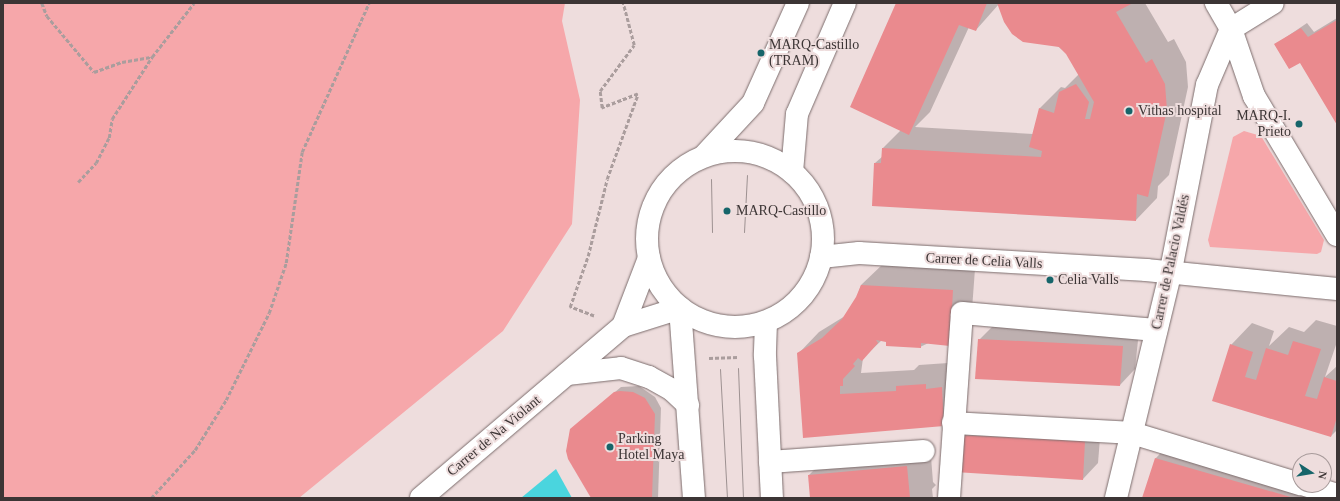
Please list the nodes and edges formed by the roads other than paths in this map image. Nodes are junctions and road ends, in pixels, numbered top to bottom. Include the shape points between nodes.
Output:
1 (798, 3) edge
2 (845, 3) edge
3 (1216, 3) edge
4 (1273, 3) edge
5 (1231, 29) junction
6 (704, 156) junction
7 (792, 172) junction
8 (1337, 235) edge
9 (821, 257) junction
10 (649, 258) junction
11 (1170, 275) junction
12 (1337, 289) edge
13 (680, 308) junction
14 (766, 322) junction
15 (623, 326) junction
16 (1156, 330) junction
17 (566, 374) junction
18 (688, 405) junction
19 (953, 423) junction
20 (1132, 433) junction
21 (924, 451) dead end
22 (770, 462) junction
23 (1292, 482) edge
24 (421, 498) edge
25 (694, 498) edge
26 (772, 498) edge
27 (949, 498) edge
28 (1116, 498) edge

1 - 6 street via 753,103
2 - 7 street via 797,114
3 - 5 street
4 - 5 street
5 - 8 street via 1254,96
5 - 11 street, Carrer de Palacio Valdés via 1207,85
6 - 7 street via 727,151 750,152 773,159
6 - 10 street via 670,179 658,197 649,223
7 - 9 street via 815,202 823,238
9 - 11 street, Carrer de Celia Valls via 859,253 1146,270
9 - 14 street via 814,278 802,296 786,312
10 - 13 street via 666,294
10 - 15 street, Carrer de Na Violant
11 - 12 street, Carrer de Celia Valls
11 - 16 street, Carrer de Palacio Valdés
13 - 14 street via 706,323 736,327
13 - 15 street, Carrer de Na Violant
13 - 18 street
14 - 22 street
15 - 17 street, Carrer de Na Violant
16 - 19 street via 962,313
16 - 20 street, Carrer de Palacio Valdés
17 - 18 street via 621,368 649,377 672,390
17 - 24 street, Carrer de Na Violant
18 - 25 street
19 - 20 street
19 - 27 street
20 - 23 street
20 - 28 street, Carrer de Palacio Valdés
21 - 22 street
22 - 26 street

